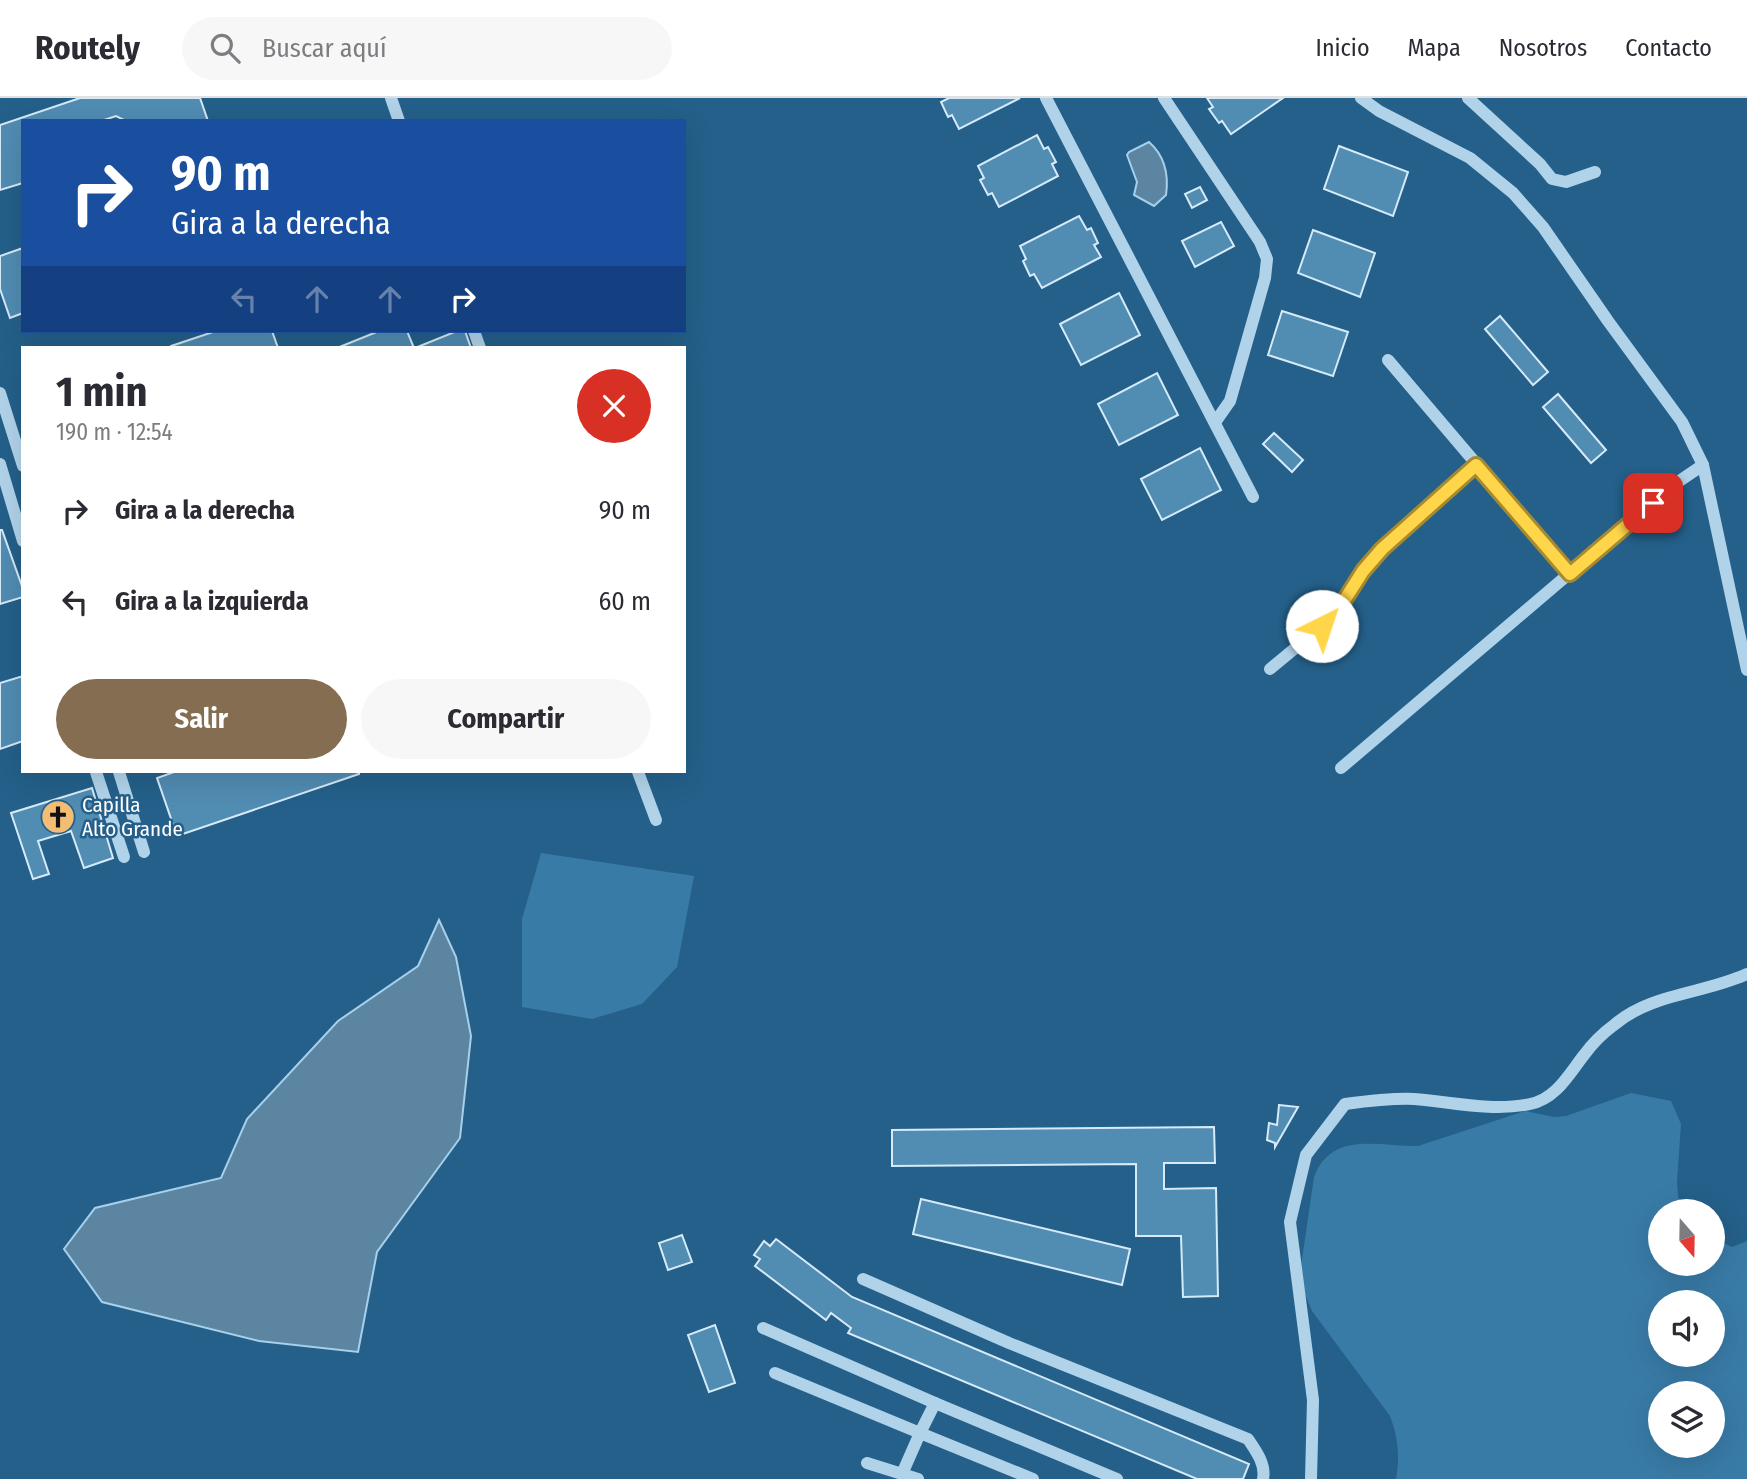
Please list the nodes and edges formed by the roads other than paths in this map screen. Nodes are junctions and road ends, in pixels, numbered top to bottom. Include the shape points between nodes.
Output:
1 (391, 98) edge
2 (1046, 98) edge
3 (1164, 98) edge
4 (1361, 98) edge
5 (1384, 98) edge
6 (1468, 98) edge
7 (1379, 111) junction
8 (398, 119) edge
9 (1595, 172) dead end
10 (1388, 360) dead end
11 (0, 393) edge
12 (1216, 421) junction
13 (21, 460) edge
14 (0, 464) edge
15 (1476, 465) junction
16 (1703, 465) junction
17 (21, 492) edge
18 (9, 496) junction
19 (1253, 497) dead end
20 (21, 535) edge
21 (1570, 574) junction
22 (1270, 669) dead end
23 (1747, 670) edge
24 (1341, 768) dead end
25 (96, 773) edge
26 (119, 773) edge
27 (638, 773) edge
28 (656, 820) dead end
29 (144, 852) dead end
30 (124, 857) dead end
31 (1747, 974) edge
32 (863, 1279) dead end
33 (763, 1328) dead end
34 (775, 1373) dead end
35 (935, 1403) junction
36 (920, 1433) junction
37 (867, 1463) dead end
38 (902, 1474) junction
39 (919, 1479) edge
40 (1032, 1479) edge
41 (1117, 1479) edge
42 (1263, 1479) edge
43 (1311, 1479) edge

1 - 8 street
2 - 12 street
3 - 12 street via 1267,259 1230,401
4 - 7 street
5 - 7 street
6 - 9 street via 1552,179 1566,182
7 - 16 street via 1470,158 1521,201 1682,422
10 - 15 street
11 - 13 street
12 - 19 street
14 - 18 street
15 - 21 street
15 - 22 street via 1382,549 1322,626
16 - 21 street
16 - 23 street
17 - 18 street
18 - 20 street
21 - 24 street
25 - 30 street
26 - 29 street
27 - 28 street
31 - 43 street via 1629,1014 1598,1039 1552,1094 1534,1104 1501,1108 1410,1099 1345,1104 1306,1155 1290,1222 1313,1400
32 - 42 street via 1248,1439 1260,1457
33 - 35 street
34 - 36 street
35 - 36 street
35 - 41 street
36 - 38 street
36 - 40 street
37 - 38 street
38 - 39 street

